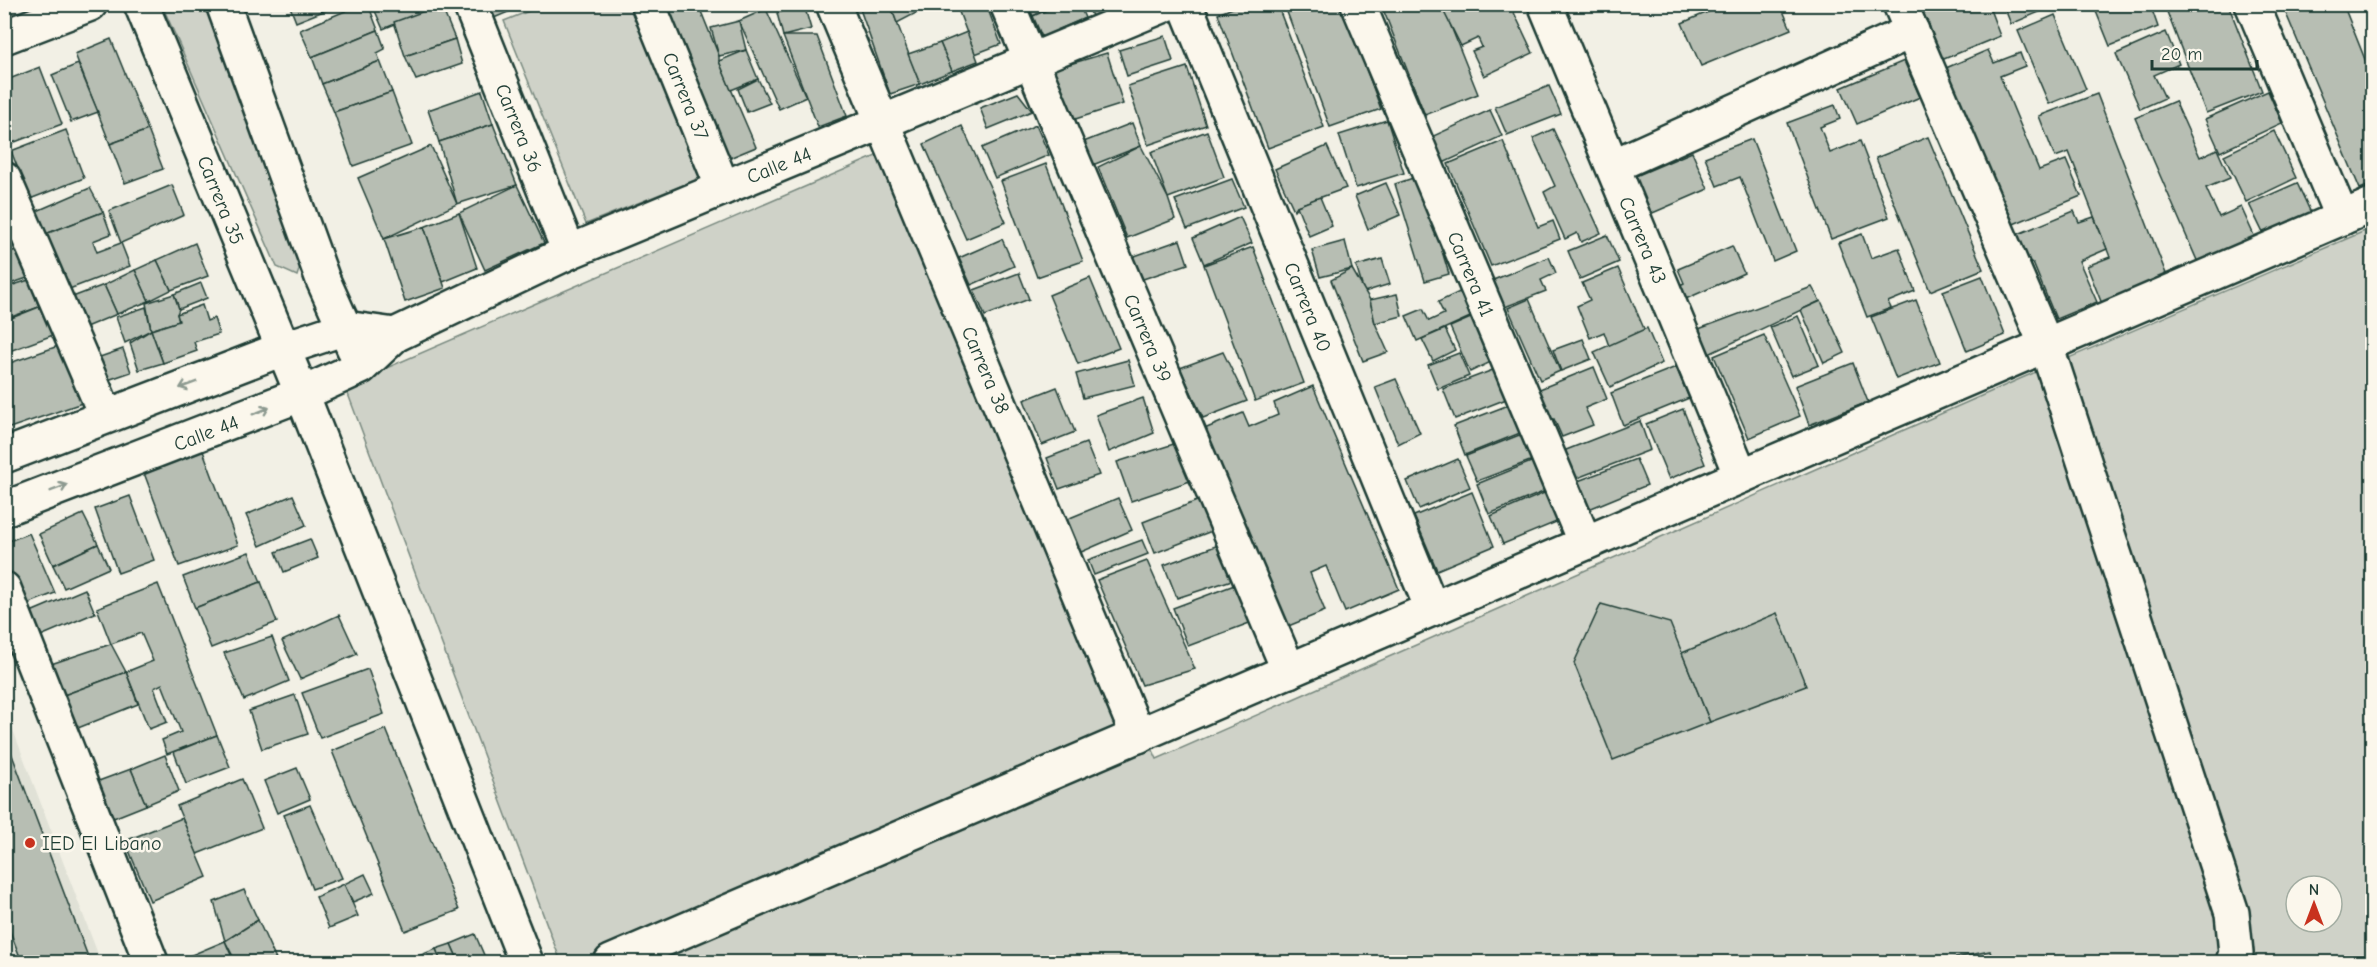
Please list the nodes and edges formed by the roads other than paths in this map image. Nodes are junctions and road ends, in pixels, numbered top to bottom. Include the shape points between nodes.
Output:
1 (90, 4) edge
2 (141, 4) edge
3 (223, 4) edge
4 (470, 4) edge
5 (648, 4) edge
6 (833, 4) edge
7 (1007, 4) edge
8 (1167, 4) edge
9 (1185, 4) edge
10 (1358, 4) edge
11 (1545, 4) edge
12 (2252, 4) edge
13 (1906, 18) edge
14 (4, 37) edge
15 (1030, 61) junction
16 (883, 122) junction
17 (1613, 166) junction
18 (4, 179) edge
19 (723, 188) junction
20 (2373, 205) edge
21 (2343, 218) junction
22 (569, 252) junction
23 (345, 328) junction
24 (395, 335) junction
25 (2046, 345) junction
26 (282, 349) junction
27 (361, 367) junction
28 (302, 394) junction
29 (106, 416) junction
30 (4, 456) edge
31 (1741, 476) junction
32 (4, 509) edge
33 (1585, 543) junction
34 (4, 589) edge
35 (1432, 609) junction
36 (1289, 671) junction
37 (1138, 736) junction
38 (151, 963) edge
39 (526, 963) edge
40 (610, 963) edge
41 (2233, 963) edge

1 - 14 street
2 - 26 street, Carrera 35
3 - 23 street via 323,280
4 - 22 street, Carrera 36
5 - 19 street, Carrera 37
6 - 16 street, Carrera 38
7 - 15 street, Carrera 39
8 - 15 street, Calle 44
9 - 35 street, Carrera 40
10 - 33 street, Carrera 41
11 - 17 street, Carrera 43
12 - 21 street
13 - 17 street
13 - 25 street
15 - 16 street, Calle 44
15 - 36 street, Carrera 39
16 - 19 street, Calle 44
16 - 37 street, Carrera 38
17 - 31 street, Carrera 43
18 - 29 street
19 - 22 street, Calle 44
20 - 21 street
21 - 25 street
22 - 24 street, Calle 44
23 - 24 street
23 - 26 street
23 - 27 street
24 - 27 street, Calle 44
25 - 31 street
25 - 41 street via 2232,914 2236,953
26 - 28 street, Carrera 35
26 -> 29 street
27 - 28 street, Calle 44
32 -> 28 street, Calle 44
28 - 39 street, Carrera 35
29 - 30 street
31 - 33 street
33 - 35 street
34 - 38 street
35 - 36 street
36 - 37 street
37 - 40 street

